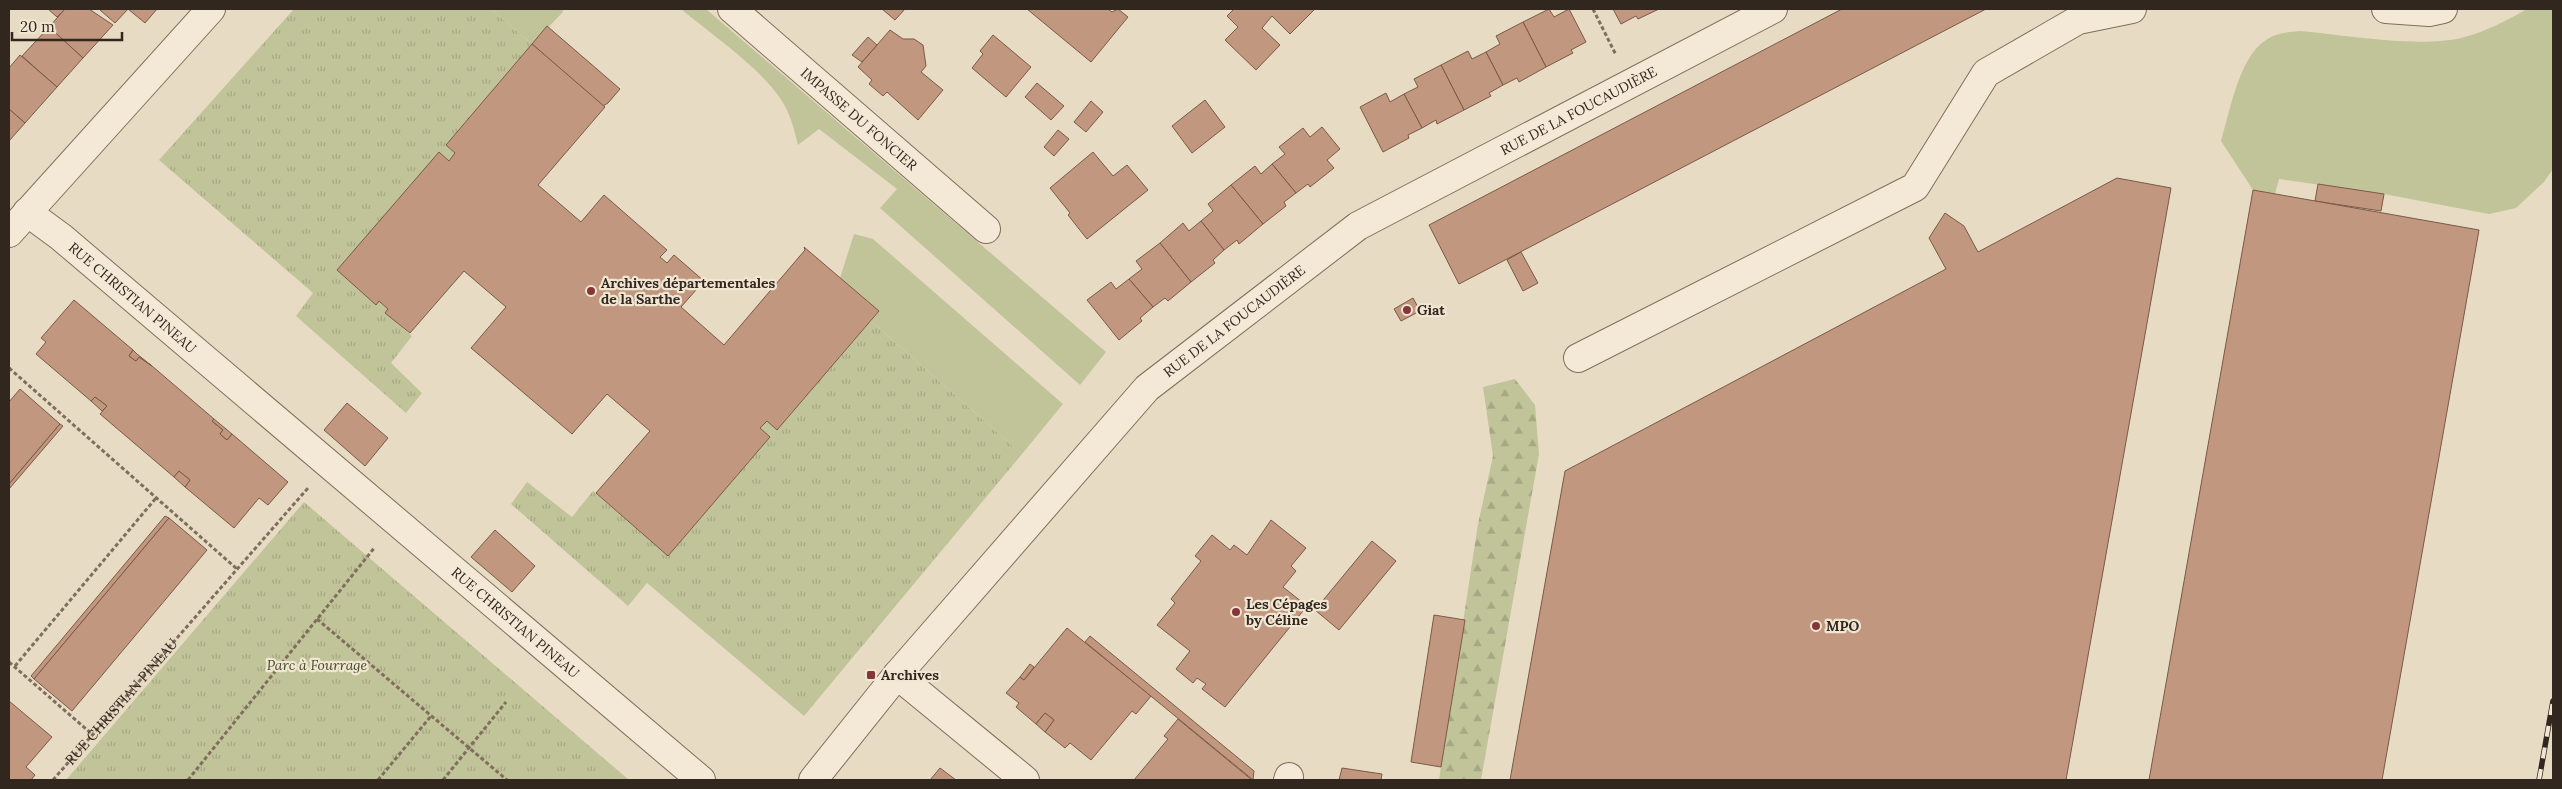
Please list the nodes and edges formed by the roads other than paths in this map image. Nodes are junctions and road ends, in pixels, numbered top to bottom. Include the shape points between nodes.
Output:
1 (211, 9) edge
2 (732, 9) edge
3 (1774, 9) edge
4 (2132, 9) edge
5 (2386, 9) edge
6 (2443, 9) edge
7 (27, 212) junction
8 (986, 229) dead end
9 (9, 233) edge
10 (1578, 358) dead end
11 (897, 675) junction
12 (701, 780) edge
13 (813, 780) edge
14 (1024, 780) edge

1 - 7 street
2 - 8 street, IMPASSE DU FONCIER
3 - 11 street, RUE DE LA FOUCAUDIÈRE via 1358,226 1147,388
4 - 10 street via 2078,20 1986,73 1915,187
5 - 6 street via 2429,12
7 - 9 street
7 - 12 street, RUE CHRISTIAN PINEAU via 61,237
11 - 13 street, RUE DE LA FOUCAUDIÈRE
11 - 14 street

